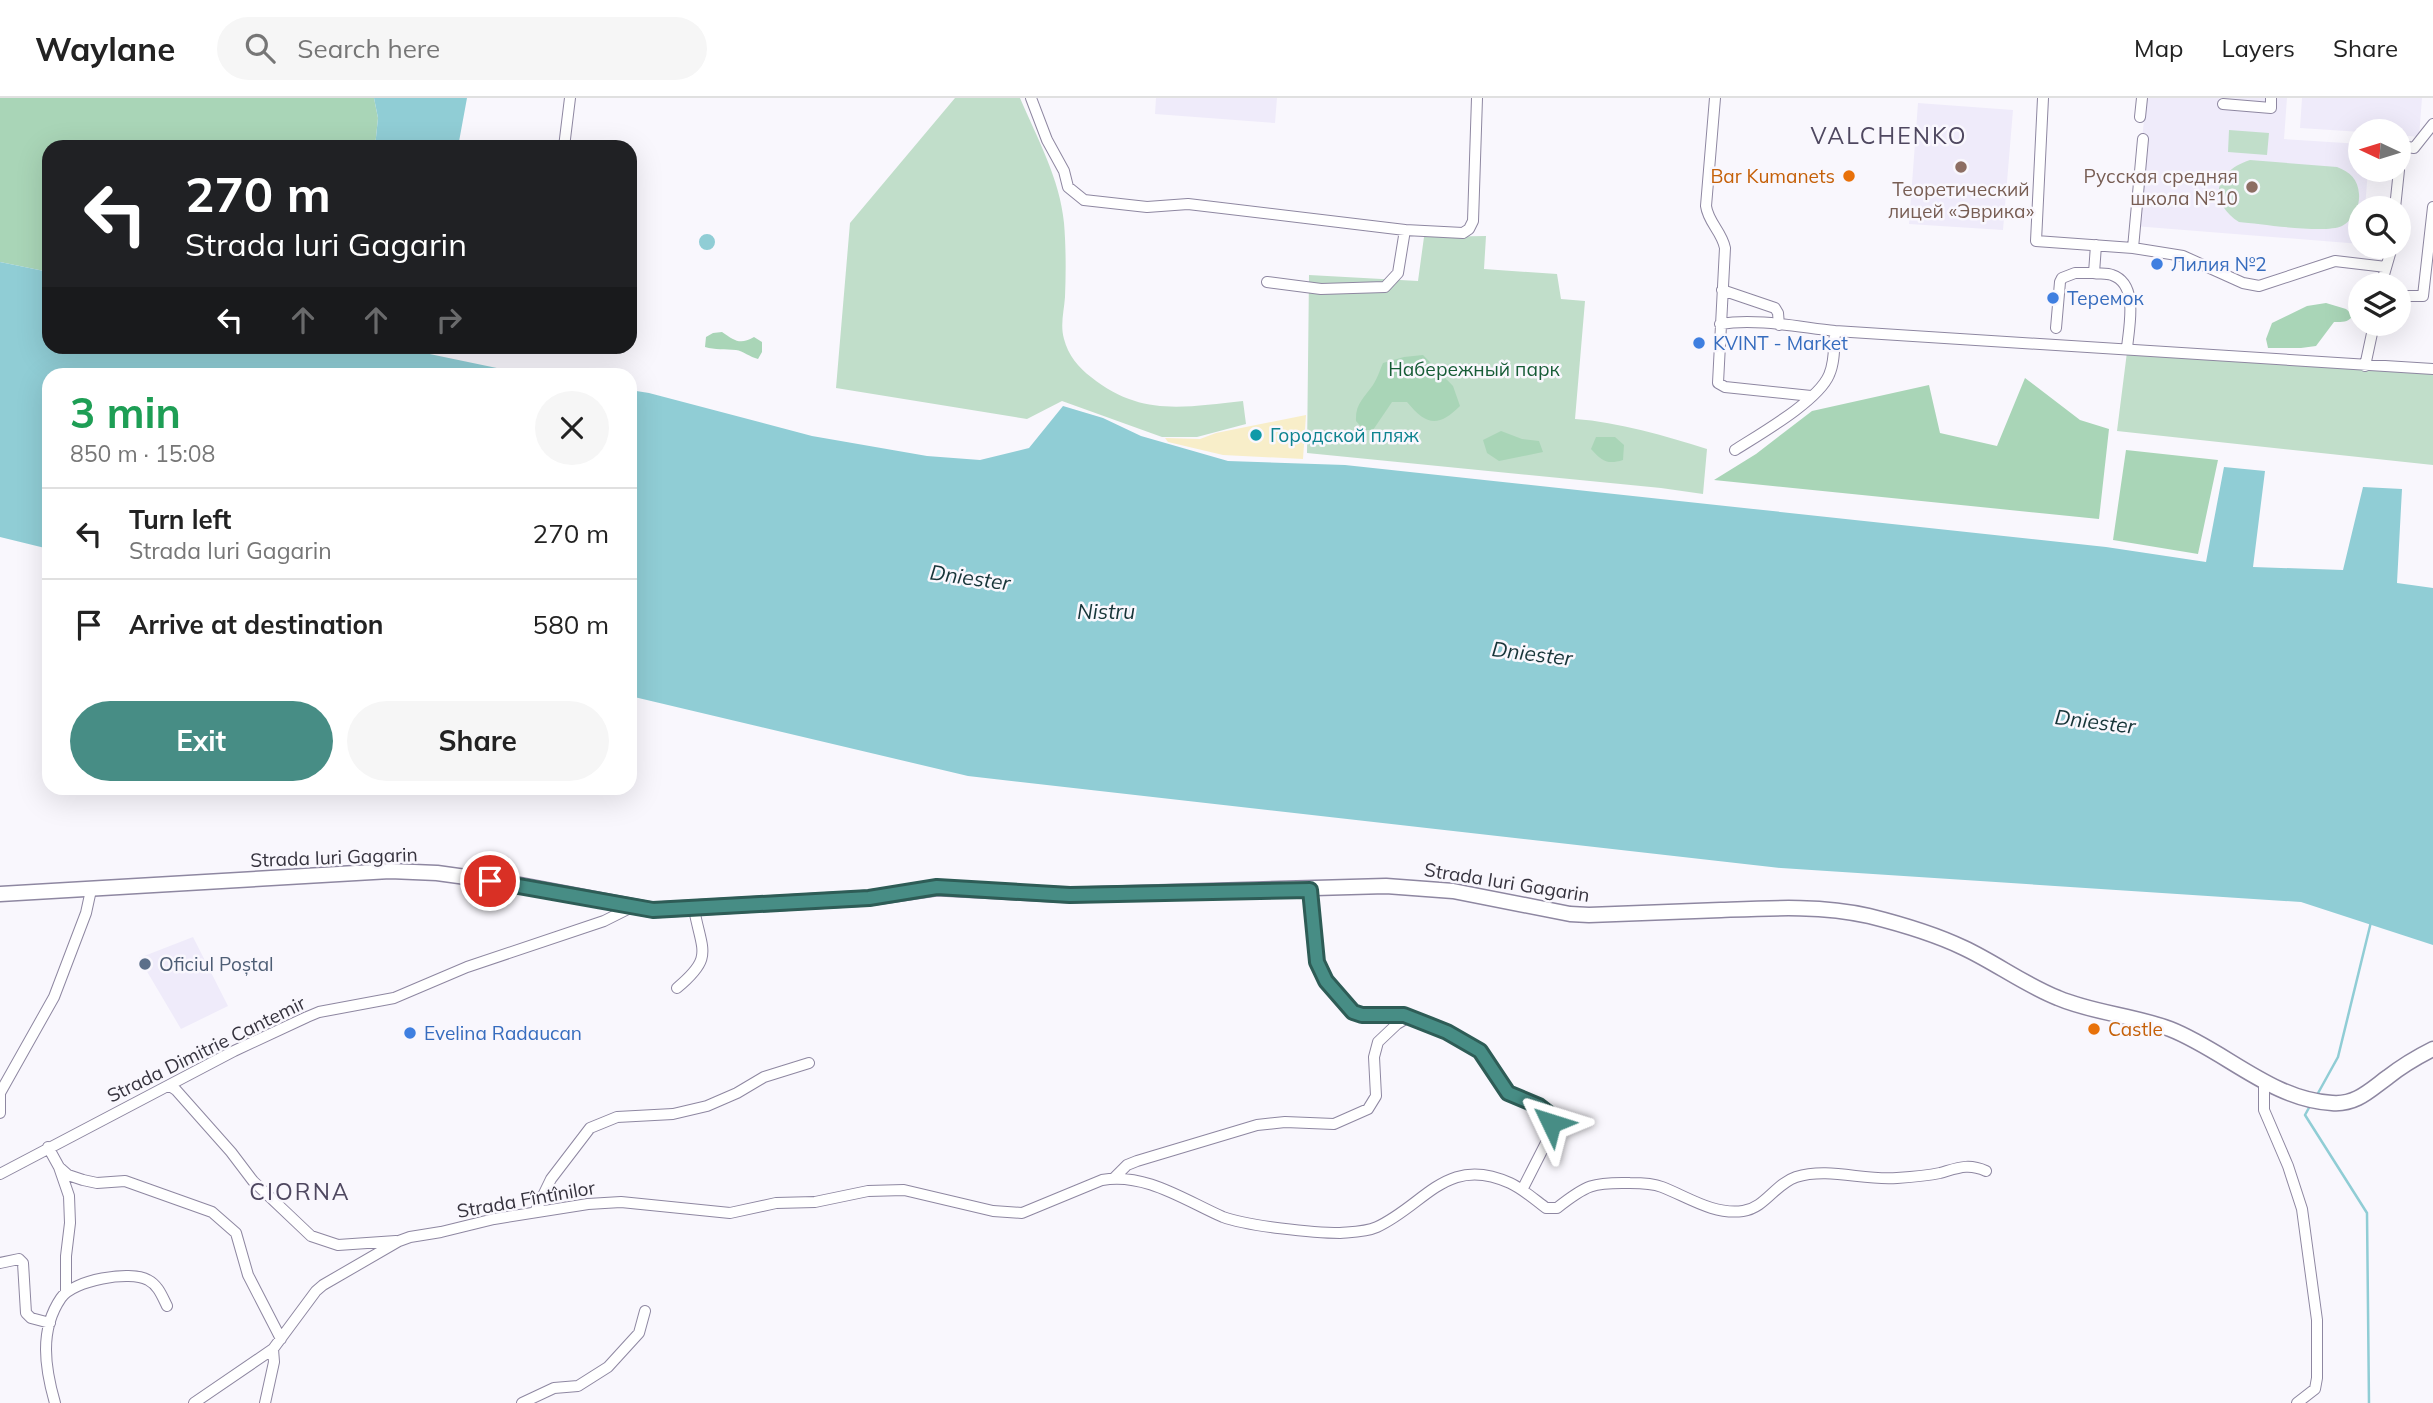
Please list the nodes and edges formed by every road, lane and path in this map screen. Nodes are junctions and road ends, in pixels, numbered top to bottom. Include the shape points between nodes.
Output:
1 (569, 98) edge
2 (1031, 98) edge
3 (1477, 98) edge
4 (1714, 98) edge
5 (2043, 98) edge
6 (2141, 98) edge
7 (2271, 98) edge
8 (2223, 104) dead end
9 (2140, 117) dead end
10 (2433, 124) edge
11 (2143, 139) dead end
12 (565, 140) edge
13 (2412, 148) edge
14 (2433, 207) edge
15 (1405, 230) junction
16 (2096, 246) junction
17 (2133, 248) junction
18 (2388, 259) edge
19 (2386, 267) junction
20 (2094, 273) junction
21 (2384, 273) edge
22 (1267, 282) dead end
23 (1722, 289) junction
24 (2411, 296) edge
25 (1720, 324) junction
26 (1779, 325) junction
27 (2056, 328) dead end
28 (1835, 331) junction
29 (2371, 336) edge
30 (2127, 348) junction
31 (2365, 366) junction
32 (2433, 369) edge
33 (1811, 396) junction
34 (1735, 450) dead end
35 (91, 890) junction
36 (1310, 890) junction
37 (0, 894) edge
38 (632, 907) junction
39 (694, 909) junction
40 (677, 988) dead end
41 (1409, 1017) junction
42 (2433, 1049) edge
43 (809, 1063) dead end
44 (2264, 1081) junction
45 (170, 1086) junction
46 (0, 1092) edge
47 (0, 1113) edge
48 (48, 1147) junction
49 (59, 1167) junction
50 (1986, 1171) dead end
51 (0, 1174) edge
52 (1114, 1178) junction
53 (1522, 1190) junction
54 (535, 1212) junction
55 (399, 1241) junction
56 (0, 1263) edge
57 (66, 1291) junction
58 (167, 1306) dead end
59 (646, 1311) dead end
60 (50, 1323) junction
61 (281, 1339) junction
62 (273, 1349) junction
63 (55, 1403) edge
64 (194, 1403) edge
65 (265, 1403) edge
66 (522, 1403) edge
67 (2297, 1403) edge

1 - 12 street
2 - 15 street via 1068,187 1084,200 1147,207 1188,204
3 - 15 street via 1473,222 1463,233
4 - 23 street via 1706,206 1707,216 1724,241
5 - 16 street via 2036,241
6 - 9 street
7 - 8 street via 2271,108
10 - 13 street
11 - 17 street
14 - 24 street via 2423,296
15 - 22 street via 1398,273 1385,287 1321,289
16 - 17 street
16 - 20 street
17 - 19 street via 2183,256 2259,286 2335,261
18 - 19 street
19 - 21 street
20 - 27 street via 2062,278
20 - 30 street via 2111,274 2123,282 2129,294
23 - 25 street
23 - 26 street via 1775,308
25 - 26 street
25 - 33 street via 1720,386
26 - 28 street
28 - 30 street
28 - 33 street via 1829,374
29 - 31 street
30 - 31 street
31 - 32 street
33 - 34 street
35 - 37 main road, Strada Iuri Gagarin
35 - 38 main road, Strada Iuri Gagarin via 414,871 510,883
35 - 46 street via 54,998
36 - 39 main road, Strada Iuri Gagarin via 1070,895 937,887 869,898
36 - 41 street via 1314,950 1326,981 1357,1014
36 - 44 main road, Strada Iuri Gagarin via 1437,888 1589,915 1769,908 1867,916 1963,947 2065,1001 2170,1029
38 - 39 main road, Strada Iuri Gagarin
38 - 45 street, Strada Dimitrie Cantemir via 394,998 319,1012
39 - 40 street via 703,959
41 - 52 street, Strada Fîntînilor via 1378,1042 1376,1096 1368,1109 1334,1124 1273,1122 1219,1135 1137,1161
41 - 53 street via 1480,1051 1508,1093 1548,1113 1550,1135
42 - 44 main road, Strada Iuri Gagarin via 2347,1103 2319,1102
43 - 54 street via 764,1077 707,1106 673,1114 617,1117 590,1128 551,1179
44 - 67 street via 2263,1110 2299,1194 2317,1320 2315,1389
45 - 48 street, Strada Dimitrie Cantemir
45 - 55 street via 267,1196 311,1236 338,1245
46 - 47 street
48 - 49 street
48 - 51 street, Strada Dimitrie Cantemir
49 - 57 street via 70,1211
49 - 61 street via 83,1180 125,1181 212,1212 236,1233 248,1275
50 - 53 street via 1965,1166 1920,1177 1796,1177 1759,1206 1744,1211 1715,1209 1658,1186 1638,1183 1598,1183 1552,1209
52 - 53 street via 1165,1190 1237,1221 1338,1233 1377,1227 1440,1183 1459,1177 1491,1177
52 - 54 street, Strada Fîntînilor via 1022,1213 911,1191 868,1191 730,1213 621,1202
54 - 55 street, Strada Fîntînilor
55 - 61 street, Strada Fîntînilor via 316,1291
56 - 60 street via 19,1259 23,1263 26,1312
57 - 58 street via 92,1280 138,1277 155,1285
57 - 60 street
59 - 66 street via 639,1333 608,1367 578,1387 554,1388
60 - 63 street via 45,1366
61 - 62 street, Strada Fîntînilor
62 - 64 street, Strada Fîntînilor
62 - 65 street

